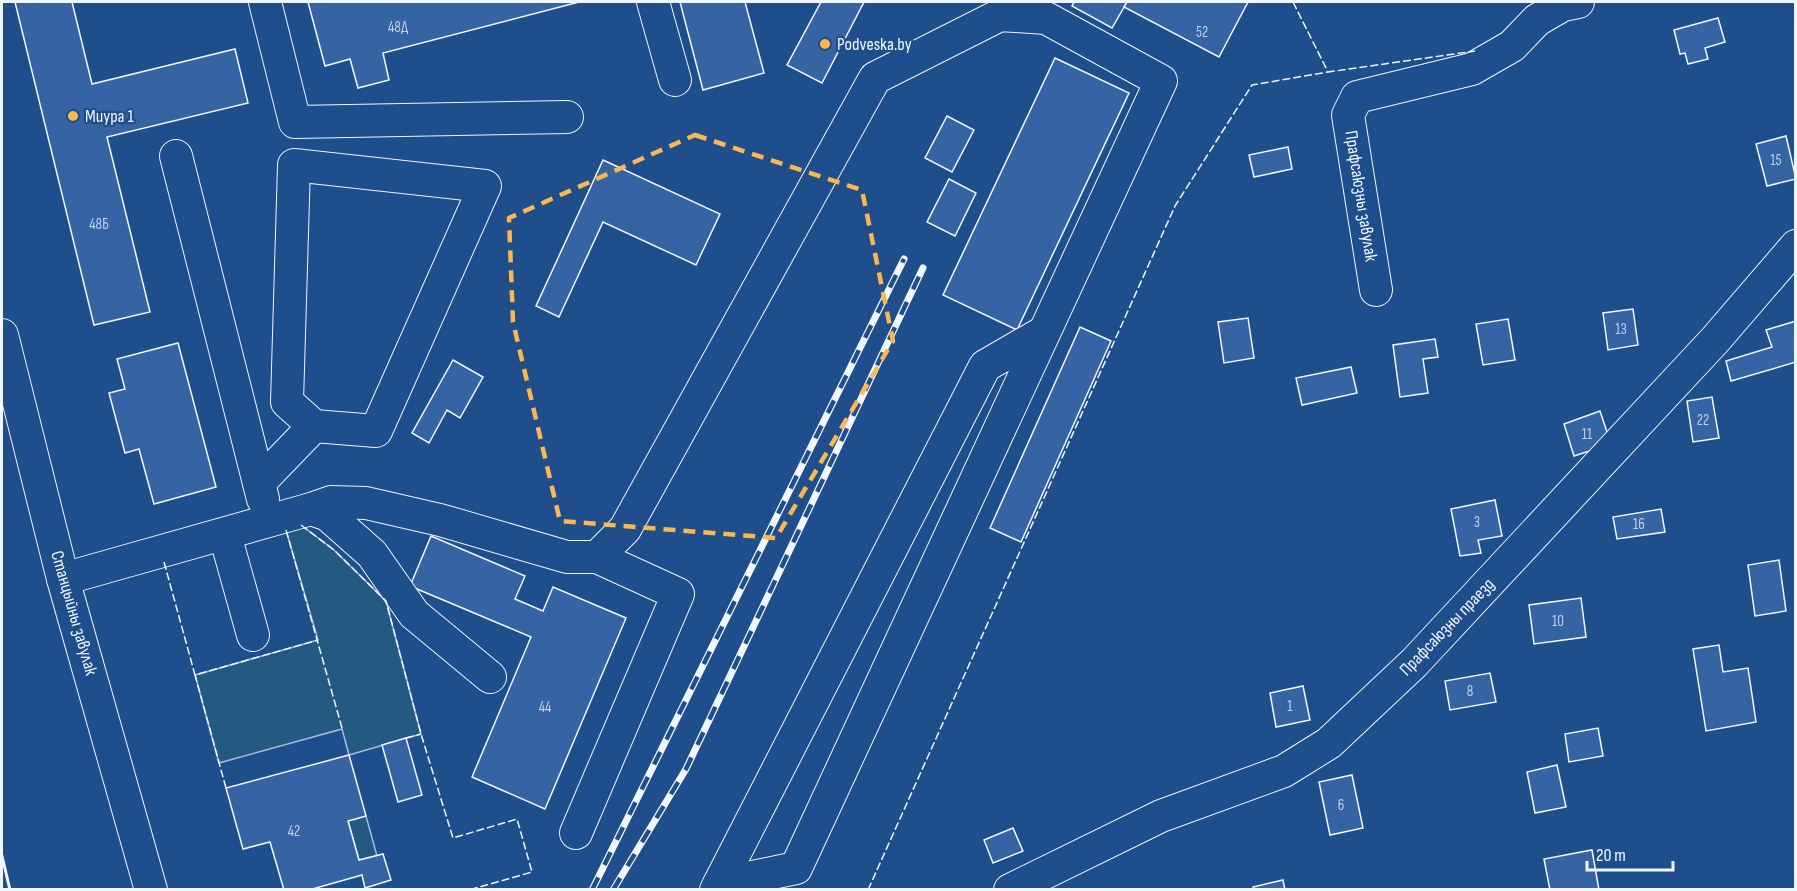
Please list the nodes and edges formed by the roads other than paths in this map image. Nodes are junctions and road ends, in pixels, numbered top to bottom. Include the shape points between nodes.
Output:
1 (265, 2) edge
2 (653, 2) edge
3 (1566, 3) edge
4 (1050, 10) edge
5 (675, 80) dead end
6 (567, 117) dead end
7 (176, 156) dead end
8 (1796, 246) edge
9 (1376, 290) dead end
10 (1044, 332) junction
11 (2, 335) edge
12 (314, 426) junction
13 (259, 483) junction
14 (311, 509) junction
15 (268, 522) junction
16 (225, 534) junction
17 (597, 556) junction
18 (63, 579) junction
19 (253, 635) dead end
20 (490, 677) dead end
21 (576, 833) dead end
22 (717, 887) edge
23 (151, 890) edge
24 (1010, 890) edge

1 - 6 street via 295,122
2 - 5 street
3 - 9 street, Прафсаюзны завулак via 1537,20 1512,46 1472,69 1357,97 1348,115
4 - 10 street via 1161,81
4 - 17 street via 1000,15 875,78 625,529
7 - 13 street
8 - 24 street, Прафсаюзны праезд via 1422,655 1329,743 1284,771 1161,816
10 - 22 street via 985,366
10 - 22 street via 796,868
11 - 18 street, Станцыйны завулак
12 - 12 street via 375,431 485,186 294,165 287,402
12 - 13 street
13 - 15 street
14 - 15 street
14 - 17 street via 331,502 366,503 567,557
14 - 20 street via 328,515 372,554 414,614
15 - 16 street
16 - 18 street
16 - 19 street
17 - 21 street via 678,594
18 - 23 street, Станцыйны завулак

